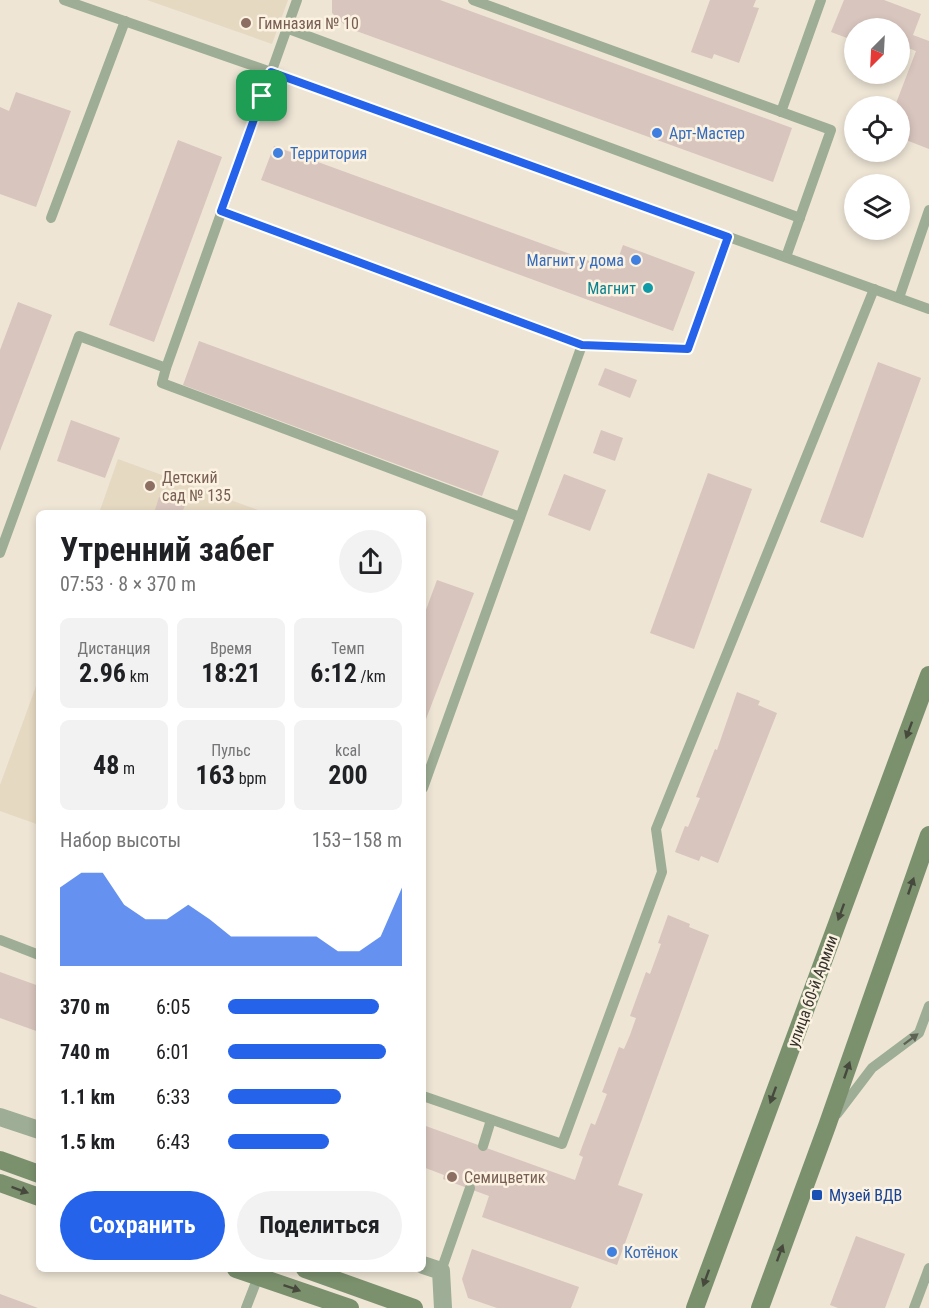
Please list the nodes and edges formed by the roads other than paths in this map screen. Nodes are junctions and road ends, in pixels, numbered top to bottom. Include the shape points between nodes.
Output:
1 (64, 0) edge
2 (297, 0) edge
3 (473, 0) edge
4 (821, 0) edge
5 (124, 21) junction
6 (286, 28) junction
7 (271, 72) junction
8 (781, 112) junction
9 (929, 210) edge
10 (221, 211) junction
11 (51, 218) dead end
12 (800, 218) junction
13 (728, 237) junction
14 (786, 258) junction
15 (874, 289) junction
16 (899, 298) junction
17 (929, 309) edge
18 (582, 345) junction
19 (166, 368) junction
20 (520, 517) junction
21 (0, 553) edge
22 (929, 675) edge
23 (426, 780) edge
24 (929, 835) edge
25 (0, 940) edge
26 (36, 954) edge
27 (929, 1006) edge
28 (426, 1097) edge
29 (0, 1117) edge
30 (491, 1120) junction
31 (827, 1126) junction
32 (36, 1129) edge
33 (483, 1146) dead end
34 (0, 1160) edge
35 (36, 1173) edge
36 (0, 1183) edge
37 (470, 1188) dead end
38 (36, 1196) edge
39 (426, 1266) edge
40 (929, 1268) edge
41 (441, 1271) junction
42 (244, 1272) edge
43 (313, 1272) edge
44 (258, 1277) junction
45 (246, 1308) edge
46 (350, 1308) edge
47 (414, 1308) edge
48 (443, 1308) edge
49 (695, 1308) edge
50 (760, 1308) edge
51 (914, 1308) edge

1 - 5 lane
2 - 6 lane
3 - 8 lane
4 - 8 lane
5 - 7 lane
5 - 11 lane
6 - 7 lane
6 - 12 lane
7 - 10 lane
7 - 13 lane
8 - 12 lane via 831,130
9 - 16 lane
10 - 18 lane
10 - 19 lane
12 - 14 lane
13 - 14 lane
13 - 18 lane via 688,349
14 - 15 lane
15 - 16 lane
15 - 30 lane via 656,829 662,872 562,1144
16 - 17 lane
18 - 20 lane
19 - 20 lane via 162,383
19 - 21 lane via 79,336
20 - 23 lane
22 -> 49 main road, улица 60-й Армии
31 -> 24 main road
25 - 26 lane
31 -> 27 lane via 872,1068 919,1033
28 - 30 lane
29 - 32 street
30 - 33 lane
50 -> 31 main road
34 - 35 main road
36 -> 38 main road
37 - 41 lane
39 - 41 street
40 - 51 lane
41 - 48 street
42 - 44 main road
43 - 47 main road
44 - 45 lane
44 -> 46 main road

